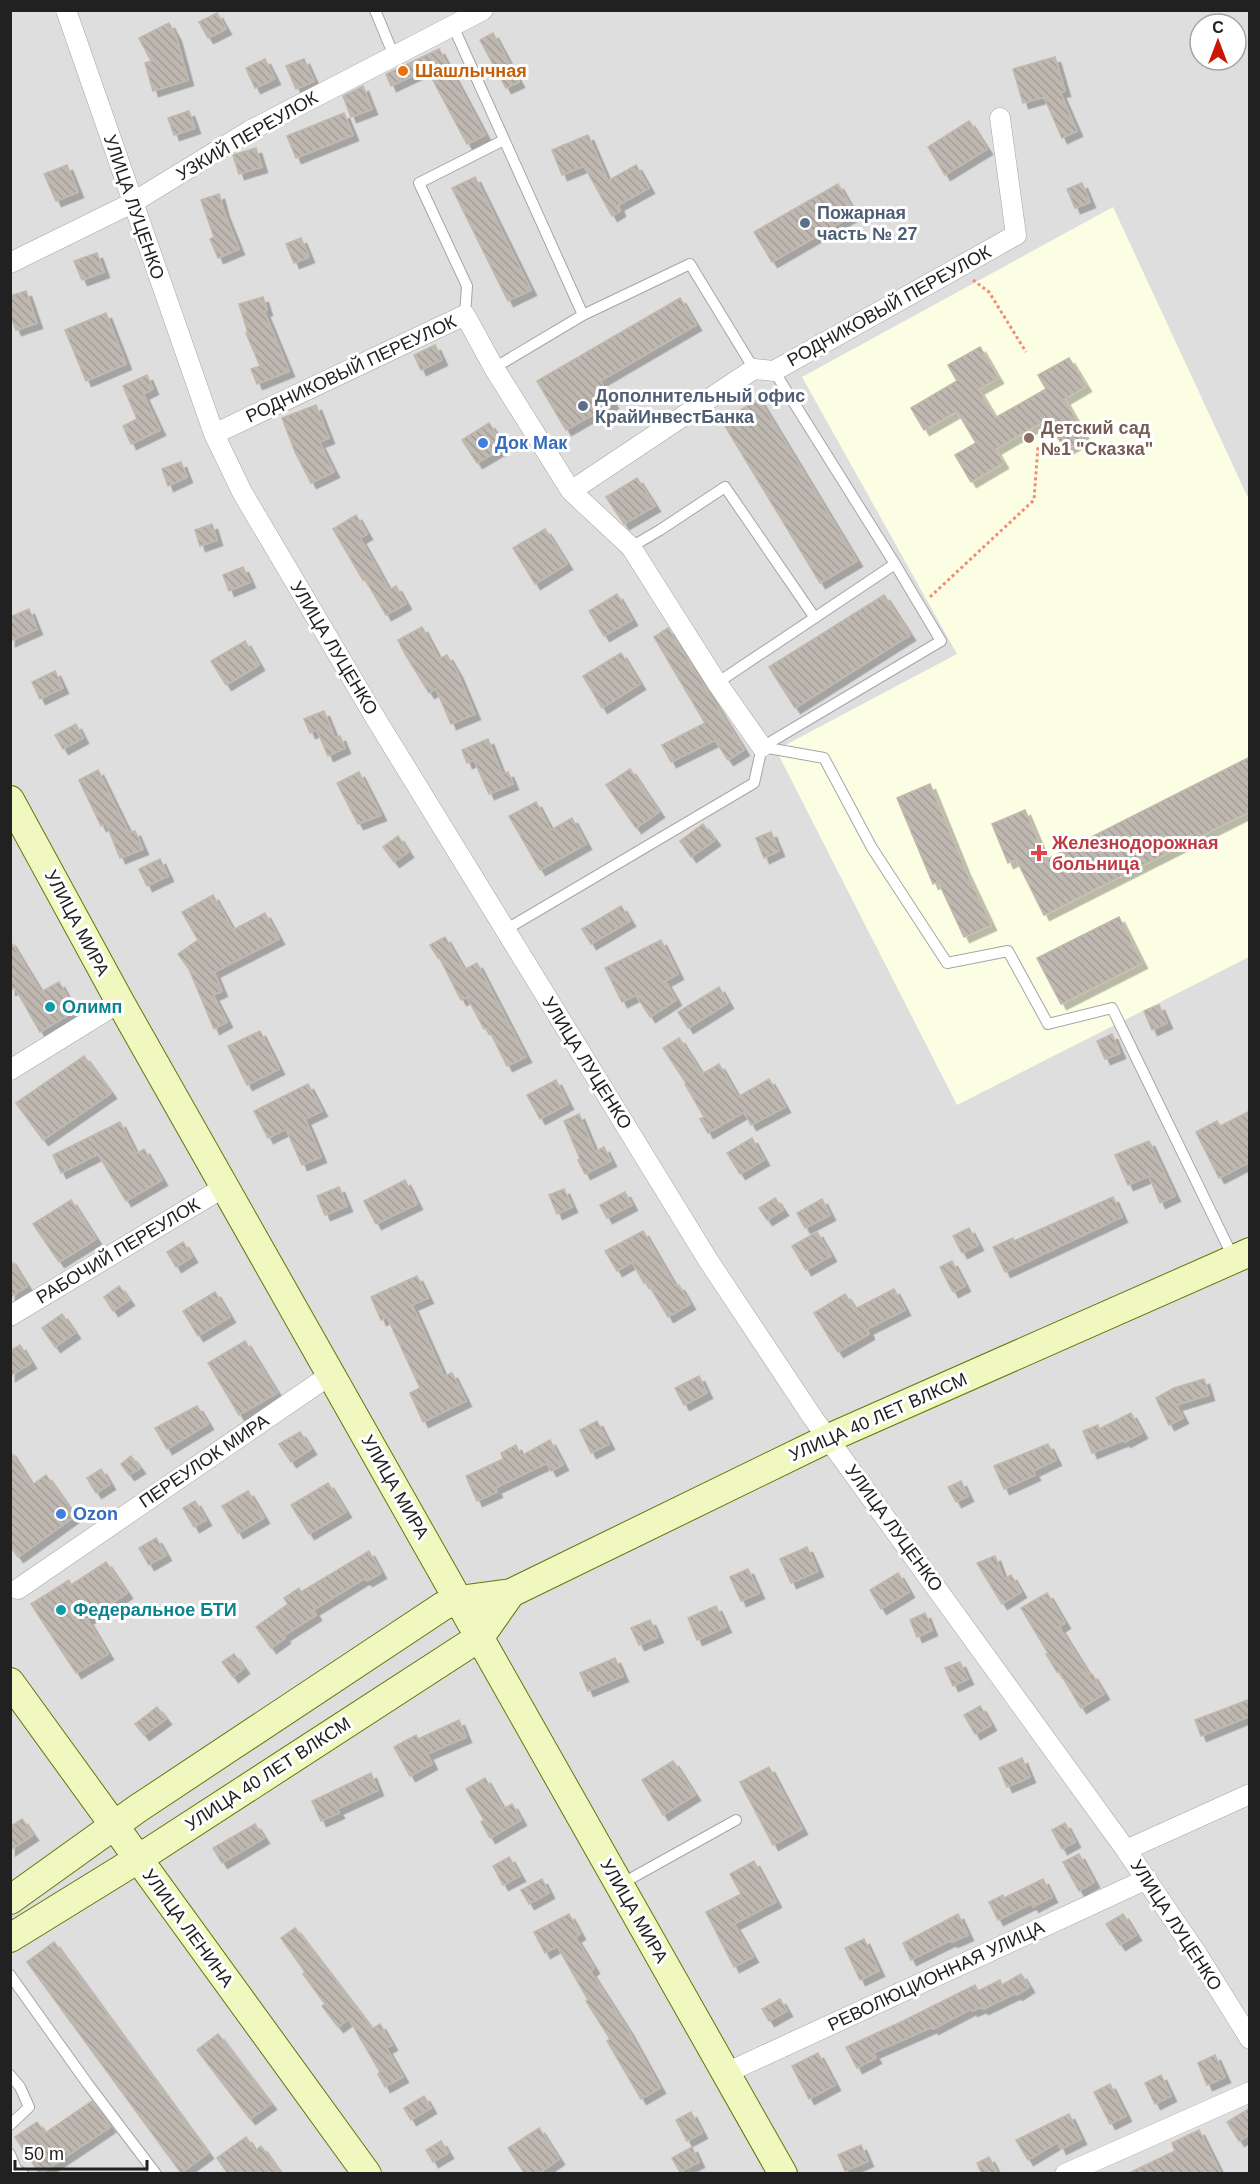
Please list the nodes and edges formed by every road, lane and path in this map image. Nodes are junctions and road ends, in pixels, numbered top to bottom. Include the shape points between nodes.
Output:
1 (375, 10) edge
2 (483, 10) edge
3 (71, 12) edge
4 (453, 26) junction
5 (394, 56) junction
6 (1000, 118) dead end
7 (504, 140) junction
8 (132, 202) junction
9 (10, 263) edge
10 (957, 268) junction
11 (465, 315) junction
12 (583, 315) junction
13 (1026, 352) dead end
14 (494, 368) junction
15 (754, 369) junction
16 (774, 371) junction
17 (214, 434) junction
18 (1038, 446) dead end
19 (571, 491) junction
20 (631, 547) junction
21 (895, 564) junction
22 (920, 606) junction
23 (815, 618) junction
24 (717, 683) junction
25 (762, 747) junction
26 (10, 800) edge
27 (505, 930) junction
28 (120, 1002) junction
29 (10, 1070) edge
30 (226, 1186) junction
31 (1242, 1256) edge
32 (10, 1316) edge
33 (330, 1375) junction
34 (829, 1438) junction
35 (18, 1589) dead end
36 (511, 1593) junction
37 (459, 1600) junction
38 (480, 1638) junction
39 (10, 1682) edge
40 (1250, 1794) edge
41 (736, 1820) dead end
42 (114, 1826) junction
43 (1126, 1850) junction
44 (138, 1859) junction
45 (1147, 1880) junction
46 (619, 1885) junction
47 (10, 1900) edge
48 (10, 1938) edge
49 (10, 1975) edge
50 (1250, 2039) edge
51 (726, 2073) junction
52 (10, 2074) edge
53 (1250, 2092) edge
54 (10, 2125) edge
55 (10, 2154) edge
56 (23, 2174) edge
57 (156, 2174) edge
58 (367, 2174) edge
59 (783, 2174) edge
60 (1065, 2174) edge

1 - 5 lane
2 - 4 street, УЗКИЙ ПЕРЕУЛОК
3 - 8 street, УЛИЦА ЛУЦЕНКО
4 - 5 street, УЗКИЙ ПЕРЕУЛОК
4 - 7 lane
5 - 8 street, УЗКИЙ ПЕРЕУЛОК via 251,130
6 - 10 street, РОДНИКОВЫЙ ПЕРЕУЛОК via 1016,235
7 - 11 lane via 419,183 467,286
7 - 12 lane
8 - 9 street, УЗКИЙ ПЕРЕУЛОК
8 - 17 street, УЛИЦА ЛУЦЕНКО
10 - 13 path via 988,292
10 - 16 street, РОДНИКОВЫЙ ПЕРЕУЛОК
11 - 14 street, РОДНИКОВЫЙ ПЕРЕУЛОК
11 - 17 street, РОДНИКОВЫЙ ПЕРЕУЛОК
12 - 14 lane
12 - 15 lane via 690,264
14 - 19 street, РОДНИКОВЫЙ ПЕРЕУЛОК
15 - 16 street, РОДНИКОВЫЙ ПЕРЕУЛОК
15 - 19 street
16 - 21 lane
17 - 27 street, УЛИЦА ЛУЦЕНКО via 242,492
18 - 22 path via 1034,500
19 - 20 street, РОДНИКОВЫЙ ПЕРЕУЛОК
20 - 23 lane via 725,487
20 - 24 street, РОДНИКОВЫЙ ПЕРЕУЛОК
21 - 22 lane
21 - 23 lane
22 - 25 lane via 941,641
23 - 24 lane
24 - 25 street, РОДНИКОВЫЙ ПЕРЕУЛОК
25 - 27 lane via 754,783
25 - 31 lane via 824,758 872,848 946,963 1008,951 1048,1024 1112,1008
26 - 28 street, УЛИЦА МИРА
27 - 34 street, УЛИЦА ЛУЦЕНКО via 708,1260
28 - 29 street
28 - 30 street, УЛИЦА МИРА
30 - 32 street, РАБОЧИЙ ПЕРЕУЛОК
30 - 33 street, УЛИЦА МИРА
31 - 34 street, УЛИЦА 40 ЛЕТ ВЛКСМ
33 - 35 street, ПЕРЕУЛОК МИРА
33 - 37 street, УЛИЦА МИРА
34 - 36 street, УЛИЦА 40 ЛЕТ ВЛКСМ
34 - 43 street, УЛИЦА ЛУЦЕНКО
36 - 37 street, УЛИЦА 40 ЛЕТ ВЛКСМ
36 - 38 street, УЛИЦА 40 ЛЕТ ВЛКСМ
37 - 38 street, УЛИЦА МИРА
37 - 42 street, УЛИЦА 40 ЛЕТ ВЛКСМ via 443,1606
38 - 44 street, УЛИЦА 40 ЛЕТ ВЛКСМ
38 - 46 street, УЛИЦА МИРА
39 - 42 street, УЛИЦА ЛЕНИНА
40 - 43 street
41 - 46 lane
42 - 44 street, УЛИЦА ЛЕНИНА
42 - 47 street, УЛИЦА 40 ЛЕТ ВЛКСМ
43 - 45 street, УЛИЦА ЛУЦЕНКО
44 - 48 street, УЛИЦА 40 ЛЕТ ВЛКСМ
44 - 58 street, УЛИЦА ЛЕНИНА
45 - 50 street, УЛИЦА ЛУЦЕНКО
45 - 51 street, РЕВОЛЮЦИОННАЯ УЛИЦА
46 - 51 street, УЛИЦА МИРА
49 - 57 lane
51 - 59 street, УЛИЦА МИРА
52 - 54 lane via 29,2107
53 - 60 street
55 - 56 lane via 16,2169

